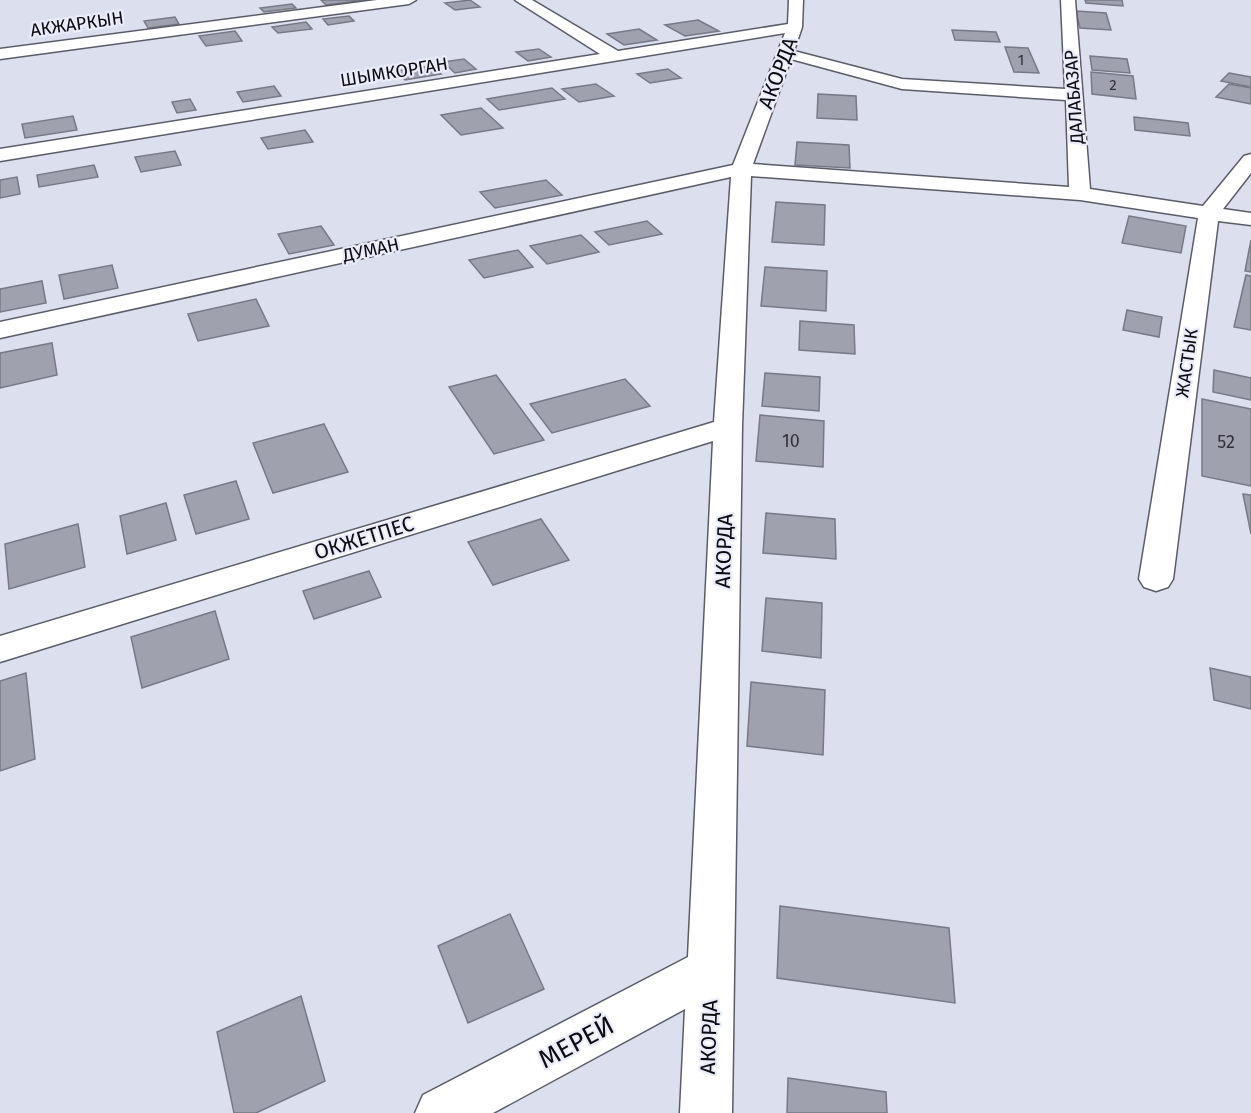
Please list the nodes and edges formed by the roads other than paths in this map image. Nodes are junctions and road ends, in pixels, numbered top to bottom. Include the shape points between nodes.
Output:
1 (410, 0) edge
2 (522, 0) edge
3 (1068, 0) edge
4 (791, 32) edge
5 (0, 54) edge
6 (615, 56) junction
7 (1074, 95) junction
8 (0, 155) edge
9 (1251, 160) edge
10 (741, 169) junction
11 (1080, 194) junction
12 (1209, 212) junction
13 (1251, 219) edge
14 (0, 330) edge
15 (728, 427) junction
16 (1156, 579) dead end
17 (0, 650) edge
18 (711, 970) junction
19 (441, 1113) edge
20 (706, 1113) edge

1 - 5 street, АКЖАРКЫН
2 - 6 street
3 - 7 street, ДАЛАБАЗАР
4 - 6 street, ШЫМКОРГАН
4 - 7 street via 902,84
4 - 10 street, АКОРДА
6 - 8 street, ШЫМКОРГАН
7 - 11 street, ДАЛАБАЗАР
9 - 12 street
10 - 11 street, ДУМАН
10 - 14 street, ДУМАН
10 - 15 street, АКОРДА
11 - 12 street, ДУМАН
12 - 13 street, ДУМАН
12 - 16 street, ЖАСТЫК
15 - 17 street, ОКЖЕТПЕС
15 - 18 street, АКОРДА
18 - 19 street, МЕРЕЙ
18 - 20 street, АКОРДА

